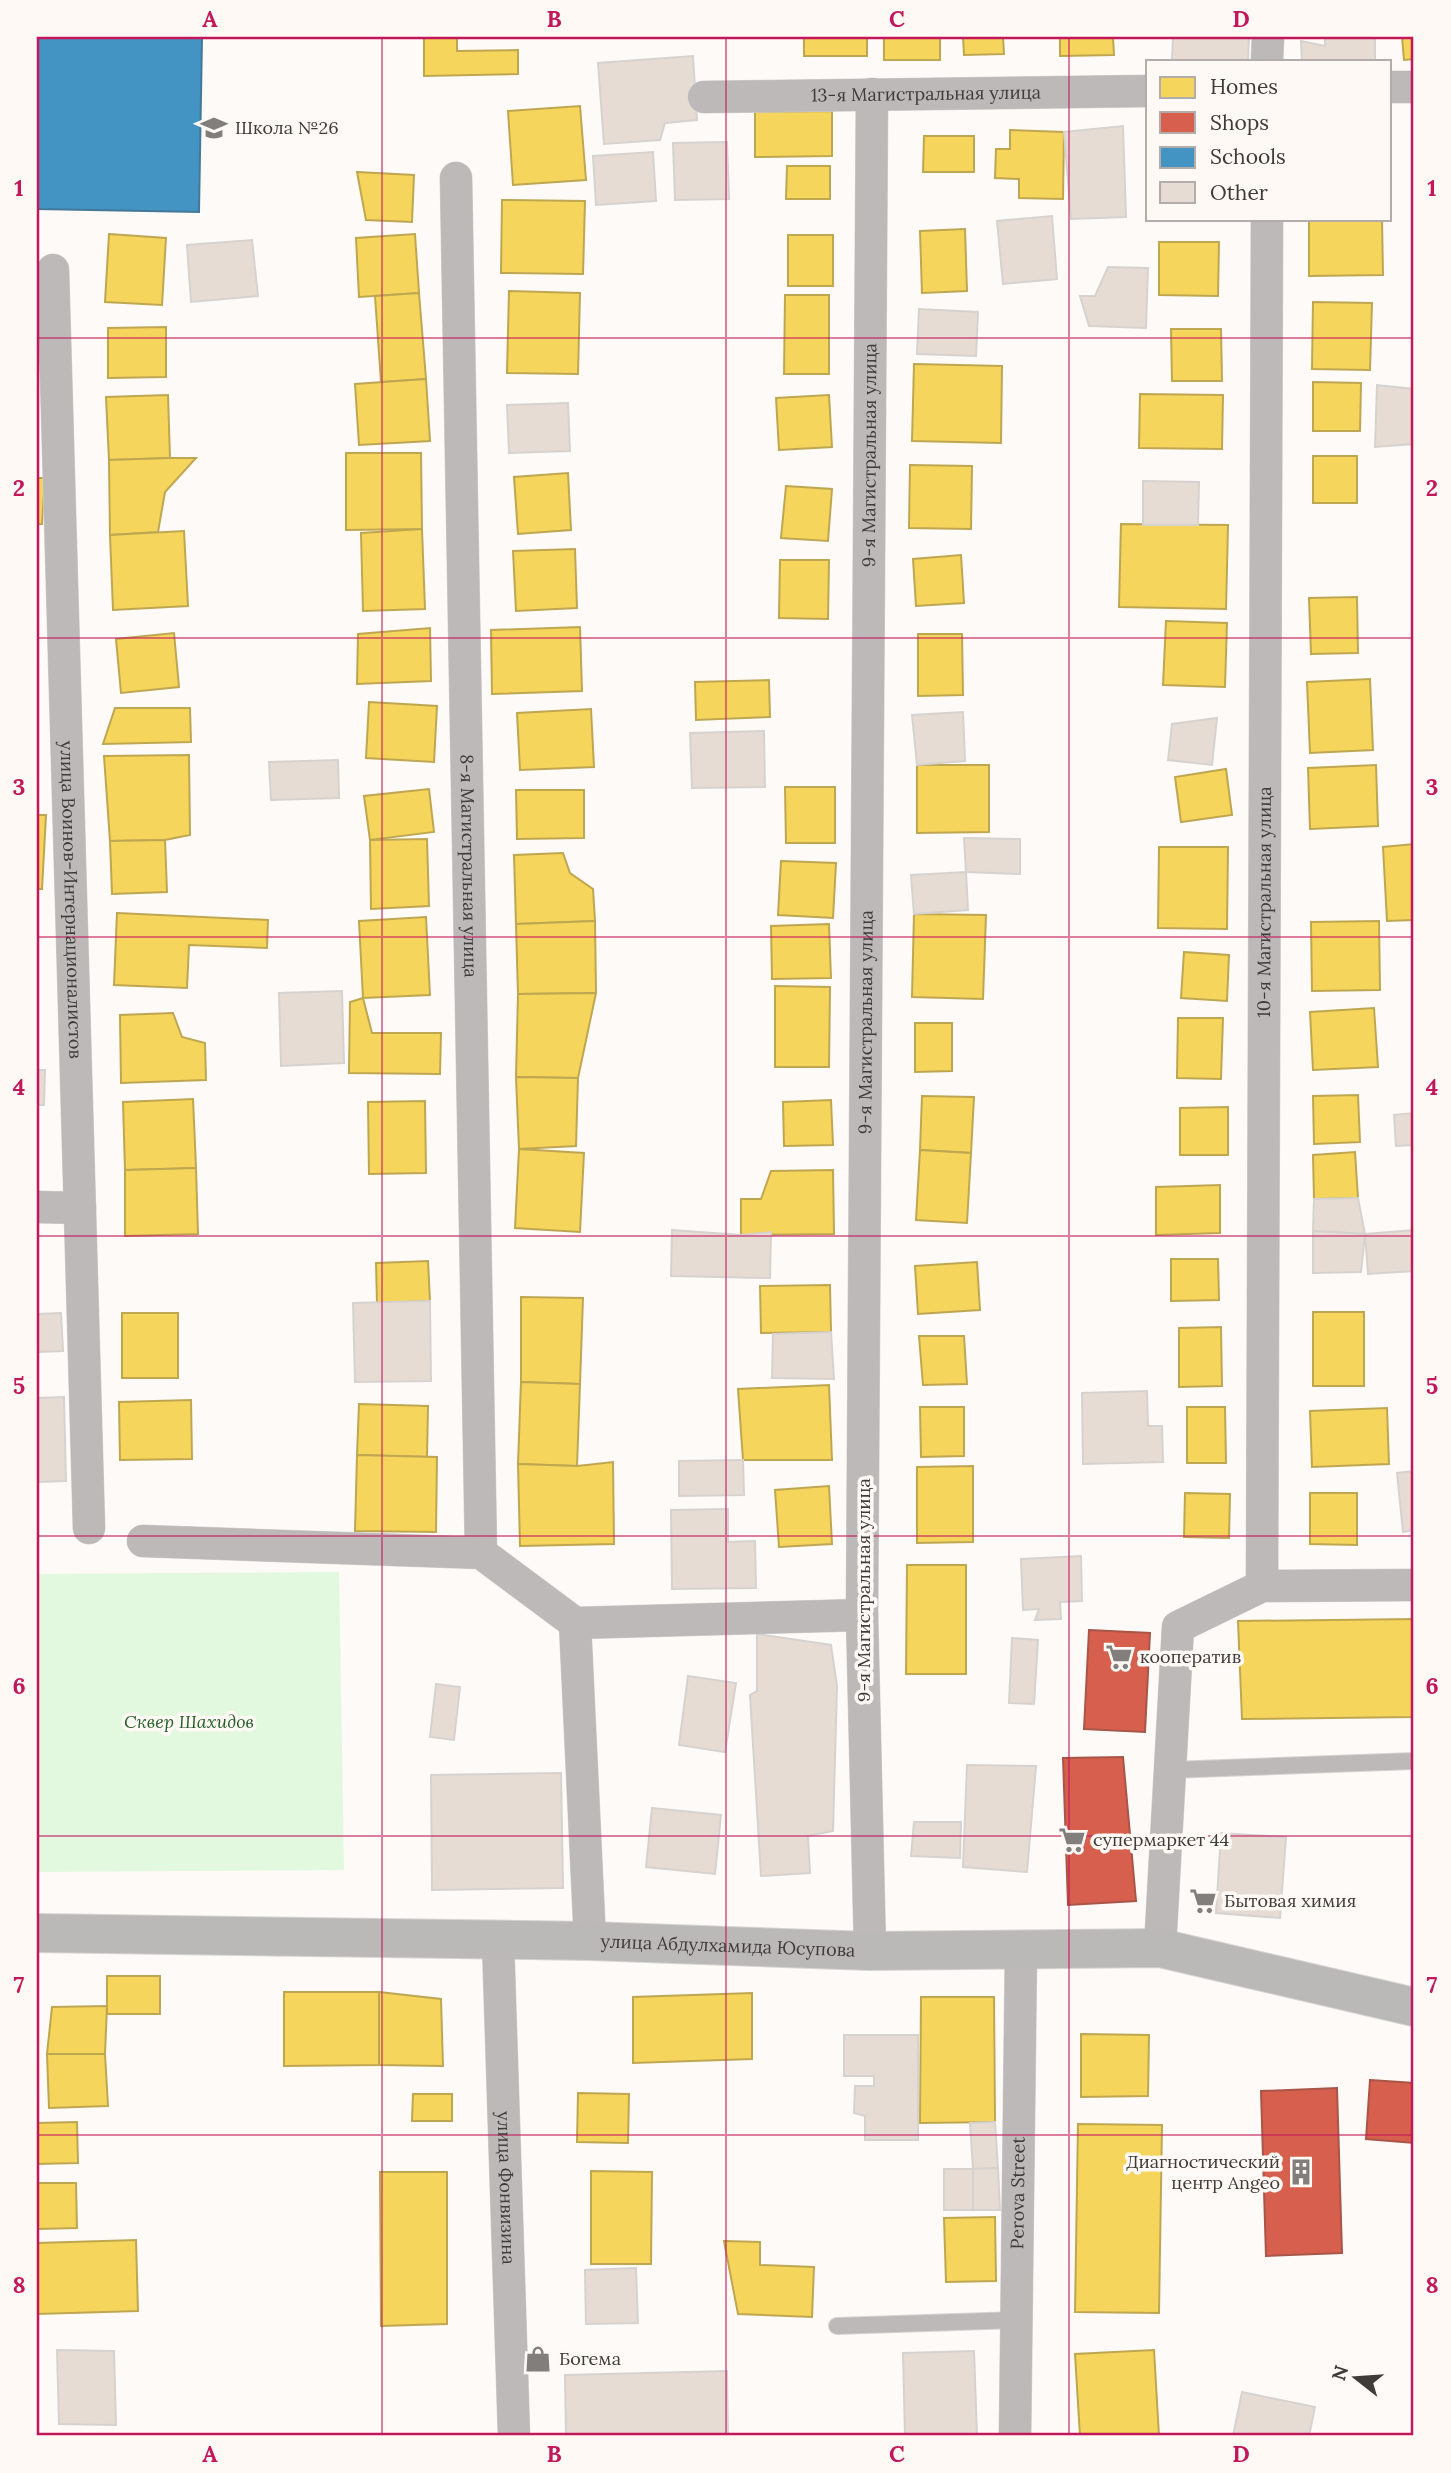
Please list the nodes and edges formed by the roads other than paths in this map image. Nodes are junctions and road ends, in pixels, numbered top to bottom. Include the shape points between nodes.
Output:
1 (1268, 37) edge
2 (1267, 60) edge
3 (1414, 87) edge
4 (1392, 88) edge
5 (1146, 91) edge
6 (872, 94) junction
7 (704, 97) dead end
8 (456, 178) dead end
9 (1267, 220) edge
10 (53, 270) dead end
11 (37, 1207) edge
12 (80, 1208) junction
13 (89, 1528) dead end
14 (142, 1541) dead end
15 (481, 1553) junction
16 (1414, 1585) edge
17 (1262, 1586) junction
18 (862, 1615) junction
19 (575, 1623) junction
20 (1414, 1761) edge
21 (1170, 1770) junction
22 (37, 1933) edge
23 (498, 1941) junction
24 (590, 1941) junction
25 (1160, 1948) junction
26 (1021, 1950) junction
27 (870, 1951) junction
28 (1414, 2007) edge
29 (1016, 2320) junction
30 (837, 2326) dead end
31 (514, 2436) edge
32 (1015, 2436) edge

1 - 2 street
3 - 4 street
5 - 6 street, 13-я Магистральная улица
6 - 7 street, 13-я Магистральная улица
6 - 18 street, 9-я Магистральная улица
8 - 15 street, 8-я Магистральная улица
9 - 17 street, 10-я Магистральная улица
10 - 12 street, улица Воинов-Интернационалистов
11 - 12 street
12 - 13 street, улица Воинов-Интернационалистов
14 - 15 street
15 - 19 street
16 - 17 street
17 - 21 street via 1178,1627
18 - 19 street
18 - 27 street, 9-я Магистральная улица
19 - 24 street
20 - 21 lane
21 - 25 street
22 - 23 street, улица Абдулхамида Юсупова
23 - 24 street, улица Абдулхамида Юсупова
23 - 31 street, улица Фонвизина
24 - 27 street, улица Абдулхамида Юсупова
25 - 26 street, улица Абдулхамида Юсупова
25 - 28 street, улица Абдулхамида Юсупова
26 - 27 street, улица Абдулхамида Юсупова
26 - 29 street, Perova Street
29 - 30 lane
29 - 32 street, Perova Street

